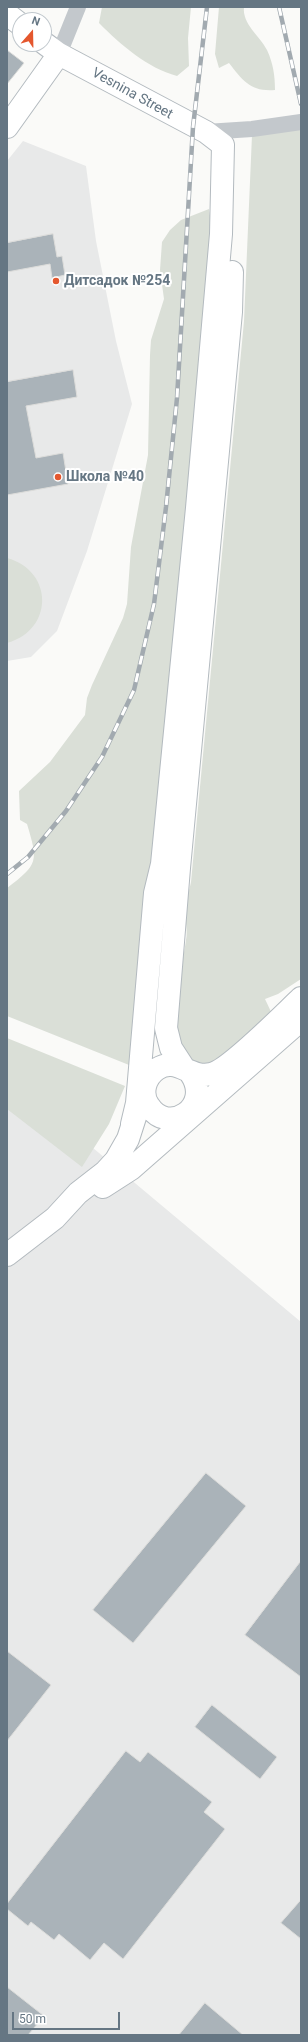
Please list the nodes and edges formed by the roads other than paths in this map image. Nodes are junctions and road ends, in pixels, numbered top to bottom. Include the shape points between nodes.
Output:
1 (78, 7) edge
2 (52, 47) edge
3 (52, 50) edge
4 (49, 52) edge
5 (301, 122) edge
6 (7, 127) edge
7 (215, 139) junction
8 (162, 864) junction
9 (301, 998) edge
10 (301, 1020) edge
11 (188, 1071) junction
12 (145, 1085) junction
13 (195, 1108) junction
14 (132, 1124) junction
15 (103, 1187) junction
16 (54, 1218) junction
17 (7, 1255) edge

1 - 2 street
3 - 7 street, Vesnina Street
4 - 6 street
5 - 7 street via 252,129
7 - 8 street via 222,234 198,508
7 - 11 street via 236,186 231,312 166,1028 171,1048
8 - 12 street via 164,893
8 - 14 street via 155,893 137,1103
9 - 11 street via 222,1070 212,1074
10 - 13 street
11 - 12 street via 176,1065 167,1065 151,1073
11 - 13 street via 196,1081 198,1090
12 - 13 street via 148,1106 162,1117
12 - 14 street
13 - 15 street
13 - 15 street via 131,1169
14 - 16 street via 128,1139 116,1160
15 - 16 street via 84,1203
16 - 17 street

